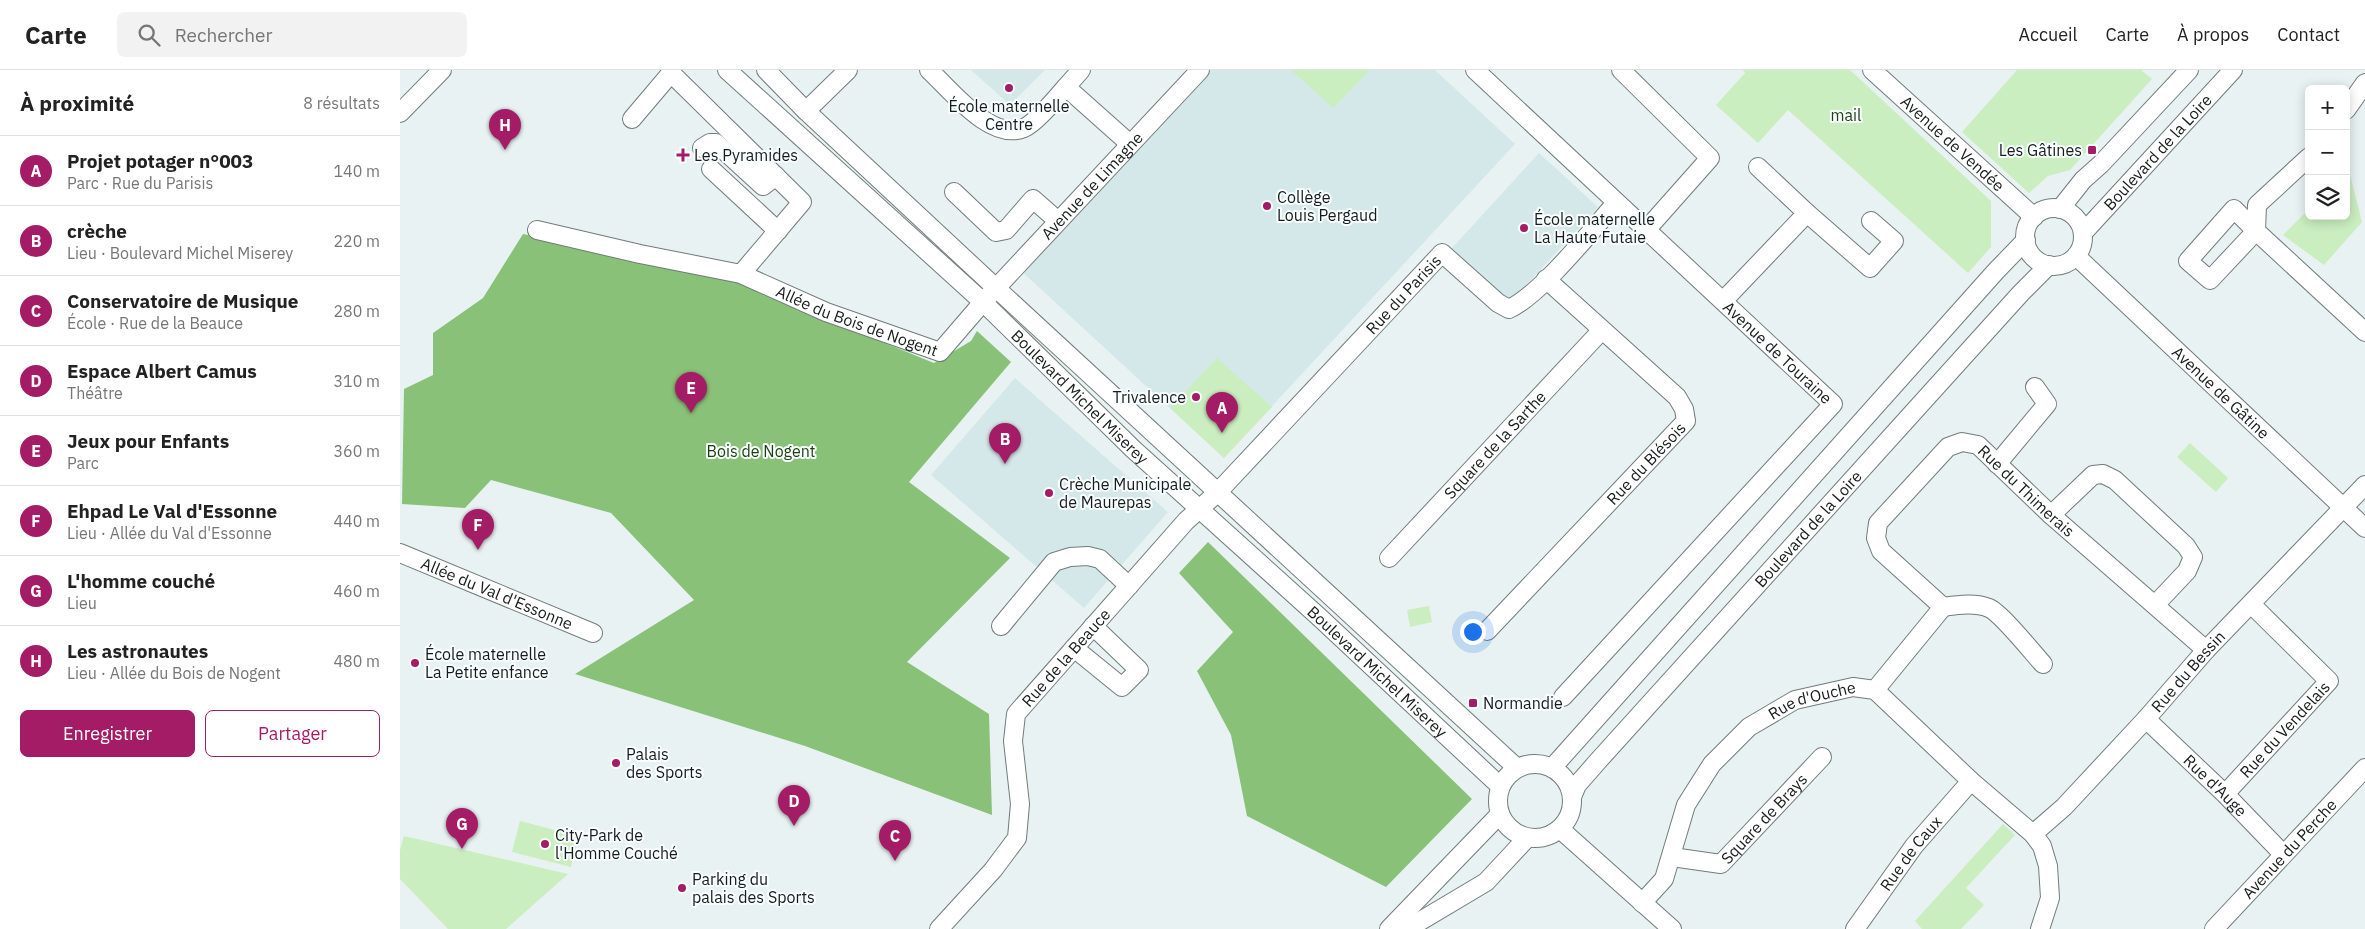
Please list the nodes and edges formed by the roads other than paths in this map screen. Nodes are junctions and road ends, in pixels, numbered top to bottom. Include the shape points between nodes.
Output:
1 (442, 70) edge
2 (727, 70) edge
3 (766, 70) edge
4 (848, 70) edge
5 (929, 70) edge
6 (1081, 70) edge
7 (1200, 70) edge
8 (1475, 70) edge
9 (1621, 70) edge
10 (1872, 70) edge
11 (2189, 70) edge
12 (2233, 70) edge
13 (2365, 83) edge
14 (1066, 87) junction
15 (2350, 104) edge
16 (806, 111) junction
17 (400, 113) edge
18 (632, 119) dead end
19 (1130, 144) junction
20 (702, 148) dead end
21 (2305, 161) edge
22 (1758, 167) dead end
23 (711, 169) dead end
24 (776, 176) junction
25 (954, 192) dead end
26 (1616, 203) junction
27 (2257, 205) junction
28 (2060, 209) junction
29 (2234, 209) junction
30 (1807, 212) junction
31 (2034, 217) junction
32 (1058, 221) junction
33 (1871, 221) dead end
34 (1647, 229) junction
35 (537, 230) dead end
36 (778, 231) junction
37 (2256, 232) junction
38 (2083, 233) junction
39 (2026, 240) junction
40 (2076, 256) junction
41 (2049, 265) junction
42 (741, 274) junction
43 (1546, 280) junction
44 (996, 288) junction
45 (1723, 301) junction
46 (983, 302) junction
47 (1601, 331) junction
48 (2365, 332) edge
49 (2035, 387) dead end
50 (1996, 464) junction
51 (2365, 485) edge
52 (1217, 493) junction
53 (1199, 508) junction
54 (2343, 508) junction
55 (2051, 515) junction
56 (2365, 528) edge
57 (400, 554) edge
58 (1389, 558) dead end
59 (1129, 586) junction
60 (2155, 604) junction
61 (2251, 604) junction
62 (1943, 607) junction
63 (1001, 626) dead end
64 (1093, 626) junction
65 (1487, 631) dead end
66 (593, 633) dead end
67 (1074, 648) junction
68 (2206, 650) junction
69 (2043, 664) dead end
70 (1875, 690) junction
71 (1563, 697) dead end
72 (2146, 719) junction
73 (1822, 758) dead end
74 (1518, 768) junction
75 (1552, 768) junction
76 (2364, 770) edge
77 (1971, 781) junction
78 (1500, 786) junction
79 (2225, 794) junction
80 (1572, 797) junction
81 (1500, 814) junction
82 (1560, 828) junction
83 (2032, 834) junction
84 (1527, 838) junction
85 (2283, 854) junction
86 (1672, 857) junction
87 (1642, 903) junction
88 (939, 929) edge
89 (1389, 929) edge
90 (1407, 929) edge
91 (1672, 929) edge
92 (1855, 929) edge
93 (2040, 929) edge
94 (2214, 929) edge

1 - 17 street
2 - 46 street, Boulevard Michel Miserey
3 - 16 street, Boulevard Michel Miserey
4 - 16 street
5 - 14 street via 985,122 1006,130 1025,128
6 - 14 street
7 - 19 street, Avenue de Limagne
8 - 26 street, Avenue de Touraine
9 - 34 street via 1710,158
10 - 31 street, Avenue de Vendée
11 - 28 street, Boulevard de la Loire
12 - 38 street, Boulevard de la Loire
13 - 15 street
14 - 19 street
16 - 44 street, Boulevard Michel Miserey
18 - 24 street via 671,73
19 - 32 street, Avenue de Limagne
20 - 24 street via 710,143 716,144 762,186
21 - 27 street
22 - 30 street
23 - 36 street
24 - 36 street via 802,202
25 - 32 street via 996,232 1006,230 1033,200
26 - 34 street, Avenue de Touraine
26 - 43 street, Rue du Parisis
27 - 29 street
27 - 37 street
28 - 31 street via 2050,208
28 - 38 street via 2074,216
29 - 37 street
29 - 37 street via 2188,261 2210,280
30 - 33 street via 1870,268 1894,241
30 - 45 street
31 - 39 street
32 - 44 street, Avenue de Limagne
34 - 45 street, Avenue de Touraine
35 - 42 street, Allée du Bois de Nogent
36 - 42 street
37 - 48 street
38 - 40 street
39 - 41 street via 2033,256
39 - 75 street, Boulevard de la Loire
40 - 41 street via 2059,265
40 - 54 street, Avenue de Gâtine
41 - 80 street, Boulevard de la Loire via 1598,761
42 - 46 street, Allée du Bois de Nogent via 826,312 940,352
43 - 47 street, Rue du Blésois
43 - 52 street, Rue du Parisis via 1520,304 1509,309 1442,253
44 - 46 street, Avenue de Limagne
44 - 52 street, Boulevard Michel Miserey
45 - 71 street, Avenue de Touraine via 1833,404
46 - 53 street, Boulevard Michel Miserey
47 - 58 street, Square de la Sarthe
47 - 65 street, Rue du Blésois via 1677,397 1686,421
49 - 50 street via 2047,404
50 - 55 street, Rue du Thimerais
50 - 62 street, Rue du Thimerais via 1978,445 1962,442 1948,447 1878,524 1876,538 1881,551
51 - 54 street, Rue du Bessin
52 - 53 street, Rue du Parisis
52 - 74 street, Boulevard Michel Miserey
53 - 59 street, Rue de la Beauce
53 - 78 street, Boulevard Michel Miserey
54 - 56 street, Avenue de Gâtine
54 - 61 street, Rue du Bessin
55 - 60 street, Rue du Thimerais
55 - 60 street via 2093,474 2104,474 2115,480 2186,546 2193,557 2187,571
57 - 66 street, Allée du Val d'Essonne
59 - 63 street via 1100,559 1070,557 1054,562
59 - 64 street, Rue de la Beauce
60 - 68 street, Rue du Thimerais
61 - 68 street, Rue du Bessin
61 - 79 street, Rue du Vendelais via 2330,681
62 - 69 street via 1966,604 1990,608
62 - 70 street
64 - 67 street, Rue de la Beauce
64 - 67 street via 1140,670 1122,687
67 - 88 street, Rue de la Beauce via 1016,714 1013,741 1020,804 1017,838 993,870
68 - 72 street, Rue du Bessin
70 - 77 street, Rue d'Ouche
70 - 86 street, Rue d'Ouche via 1853,687 1795,700 1748,726 1712,764 1686,806
72 - 79 street, Rue d'Auge
72 - 83 street, Rue du Bessin via 2064,807
73 - 86 street, Square de Brays via 1721,864
74 - 75 street via 1540,764
74 - 78 street
75 - 80 street via 1562,775
76 - 85 street, Avenue du Perche
77 - 83 street, Rue d'Ouche
77 - 92 street, Rue de Caux via 1914,846
78 - 81 street
79 - 85 street, Rue d'Auge
80 - 82 street via 1571,809
81 - 84 street via 1512,831
81 - 89 street
82 - 84 street via 1541,838
82 - 87 street
83 - 93 street, Rue d'Ouche via 2042,846 2048,866 2050,898
84 - 90 street via 1486,882
85 - 94 street, Avenue du Perche
86 - 87 street, Rue d'Ouche via 1664,879
87 - 91 street

